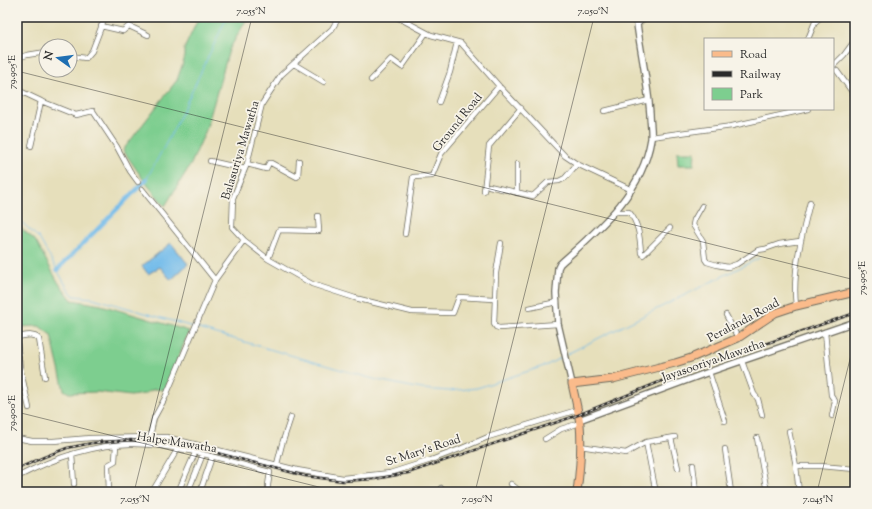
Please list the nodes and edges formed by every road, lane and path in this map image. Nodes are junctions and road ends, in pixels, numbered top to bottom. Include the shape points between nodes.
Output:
1 (105, 17) edge
2 (339, 17) edge
3 (397, 17) edge
4 (634, 17) edge
5 (644, 17) edge
6 (821, 17) edge
7 (637, 24) junction
8 (101, 26) junction
9 (426, 33) junction
10 (148, 35) dead end
11 (808, 38) edge
12 (855, 40) edge
13 (457, 42) junction
14 (38, 53) edge
15 (78, 57) edge
16 (17, 58) edge
17 (294, 64) junction
18 (834, 66) edge
19 (834, 68) edge
20 (371, 80) dead end
21 (324, 82) dead end
22 (499, 86) junction
23 (17, 92) edge
24 (855, 96) edge
25 (649, 100) junction
26 (41, 101) junction
27 (439, 102) dead end
28 (521, 108) junction
29 (804, 110) edge
30 (604, 111) dead end
31 (651, 137) junction
32 (31, 146) dead end
33 (210, 161) dead end
34 (299, 161) dead end
35 (247, 164) junction
36 (517, 164) dead end
37 (577, 164) junction
38 (245, 169) junction
39 (138, 182) dead end
40 (488, 186) dead end
41 (142, 189) dead end
42 (632, 190) junction
43 (484, 191) dead end
44 (517, 193) junction
45 (810, 202) dead end
46 (702, 206) dead end
47 (617, 210) junction
48 (318, 216) dead end
49 (670, 228) dead end
50 (405, 234) dead end
51 (244, 240) junction
52 (800, 241) junction
53 (501, 244) dead end
54 (268, 259) junction
55 (215, 280) junction
56 (855, 292) edge
57 (494, 299) junction
58 (557, 302) junction
59 (796, 306) junction
60 (529, 308) dead end
61 (726, 314) dead end
62 (855, 322) edge
63 (558, 324) junction
64 (825, 332) junction
65 (17, 336) edge
66 (738, 338) junction
67 (17, 342) edge
68 (742, 361) junction
69 (709, 372) junction
70 (45, 377) dead end
71 (572, 384) junction
72 (29, 408) dead end
73 (577, 410) junction
74 (762, 415) dead end
75 (832, 416) dead end
76 (291, 417) dead end
77 (725, 421) dead end
78 (579, 422) junction
79 (789, 432) dead end
80 (150, 436) junction
81 (17, 438) edge
82 (756, 438) dead end
83 (546, 439) dead end
84 (646, 442) junction
85 (116, 445) junction
86 (580, 446) junction
87 (725, 449) dead end
88 (178, 450) junction
89 (195, 453) junction
90 (72, 454) junction
91 (203, 454) junction
92 (212, 457) junction
93 (272, 463) junction
94 (277, 464) junction
95 (693, 465) dead end
96 (796, 466) junction
97 (678, 468) dead end
98 (855, 469) edge
99 (270, 472) junction
100 (17, 477) edge
101 (74, 484) dead end
102 (511, 484) dead end
103 (655, 488) dead end
104 (109, 492) edge
105 (152, 492) edge
106 (178, 492) edge
107 (188, 492) edge
108 (200, 492) edge
109 (268, 492) edge
110 (521, 492) edge
111 (577, 492) edge
112 (696, 492) edge
113 (731, 492) edge
114 (766, 492) edge
115 (799, 492) edge

1 - 8 street
2 - 17 street, Balasuriya Mawatha via 332,29
3 - 9 street
4 - 7 street
5 - 7 street
6 - 11 street via 815,22
7 - 25 street
8 - 10 street via 123,31 129,26
8 - 15 street via 92,51 86,58
9 - 13 street
9 - 20 street via 402,67 391,59
12 - 18 street
13 - 22 street via 461,43
13 - 27 street
14 - 16 street
17 - 21 street
17 - 35 street, Balasuriya Mawatha via 281,75 262,104
19 - 24 street
22 - 28 street
22 - 50 street, Ground Road via 441,154 432,176 413,177
23 - 26 street
25 - 30 street
25 - 31 street
26 - 32 street
26 - 39 street via 76,115 93,111
28 - 37 street via 554,146
28 - 43 street via 489,146
29 - 31 street via 732,126
31 - 42 street via 641,174
33 - 38 street
34 - 35 street via 297,177 271,163 266,168
35 - 38 street, Balasuriya Mawatha
36 - 44 street
37 - 42 street
37 - 44 street via 565,178 548,182 533,196
38 - 51 street, Balasuriya Mawatha via 233,198 232,228
40 - 44 street
41 - 55 street
42 - 47 street
45 - 52 street
46 - 52 street via 693,225 704,241 705,259 710,264 728,267 758,250
47 - 49 street via 632,215 643,255
47 - 58 street via 560,264
48 - 54 street via 319,231 279,230
51 - 54 street, Balasuriya Mawatha
51 - 55 street
52 - 59 street via 794,295
53 - 57 street
54 - 57 street, Balasuriya Mawatha via 312,284 412,312 453,313 459,297
55 - 80 street via 154,418
56 - 59 main road, Peralanda Road
57 - 63 street via 496,327
58 - 60 street
58 - 63 street
59 - 66 main road, Peralanda Road via 775,313
61 - 66 street
62 - 64 street, Jayasooriya Mawatha
63 - 71 street
64 - 68 street, Jayasooriya Mawatha
64 - 75 street via 831,395 835,401
65 - 70 street via 32,335 39,339
66 - 71 main road, Peralanda Road via 675,363 613,378
67 - 72 street
68 - 69 street, Jayasooriya Mawatha
68 - 74 street
69 - 77 street
69 - 78 street, Jayasooriya Mawatha
71 - 73 main road
73 - 78 main road
73 - 94 street, St Mary's Road via 488,437 390,473 343,478
76 - 94 street
78 - 83 street via 561,429
78 - 86 main road
79 - 96 street
80 - 81 street, St Mary's Road via 53,441
80 - 93 street, St Mary's Road via 166,437
82 - 114 street
84 - 86 street via 626,452
84 - 97 street via 673,437
84 - 103 street
85 - 88 street, Halpe Mawatha via 160,446
85 - 90 street, Halpe Mawatha
85 - 104 street via 115,461 108,465
86 - 111 main road
87 - 113 street
88 - 89 street, Halpe Mawatha
88 - 105 street
89 - 91 street, Halpe Mawatha
89 - 106 street
90 - 100 street, Halpe Mawatha
90 - 101 street
91 - 92 street, Halpe Mawatha
91 - 107 street
92 - 99 street, Halpe Mawatha
92 - 108 street
93 - 94 street, St Mary's Road
93 - 99 street
95 - 112 street
96 - 98 street
96 - 115 street
99 - 109 street
102 - 110 street

